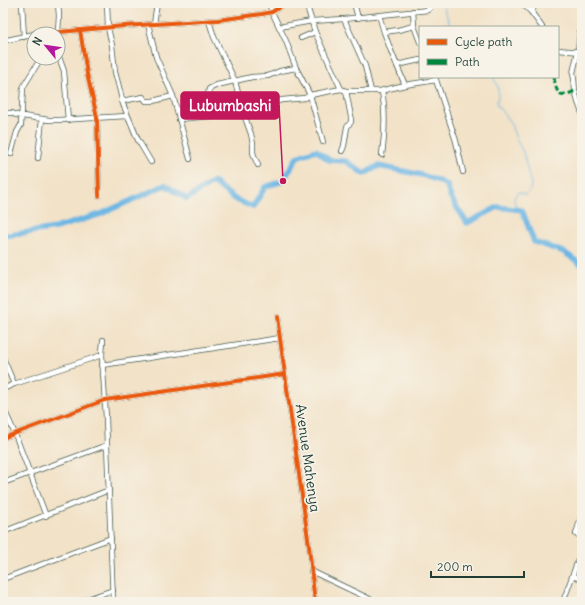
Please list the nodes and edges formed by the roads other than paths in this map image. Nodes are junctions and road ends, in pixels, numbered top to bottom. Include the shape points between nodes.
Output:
1 (22, 3) edge
2 (58, 3) edge
3 (66, 3) edge
4 (107, 3) edge
5 (157, 3) edge
6 (269, 3) edge
7 (286, 3) edge
8 (306, 3) edge
9 (354, 3) edge
10 (429, 3) edge
11 (522, 3) edge
12 (535, 3) edge
13 (272, 12) junction
14 (413, 12) junction
15 (532, 13) junction
16 (582, 13) edge
17 (379, 15) junction
18 (358, 18) junction
19 (344, 19) junction
20 (209, 21) junction
21 (312, 21) junction
22 (148, 24) junction
23 (154, 24) junction
24 (58, 26) edge
25 (414, 26) junction
26 (541, 26) edge
27 (279, 27) junction
28 (108, 28) junction
29 (80, 30) junction
30 (66, 31) edge
31 (315, 32) junction
32 (384, 32) junction
33 (24, 37) joint
34 (301, 38) dead end
35 (419, 39) edge
36 (3, 41) edge
37 (559, 50) edge
38 (580, 52) edge
39 (419, 60) edge
40 (36, 66) edge
41 (62, 66) edge
42 (397, 66) junction
43 (296, 68) junction
44 (436, 79) edge
45 (235, 81) junction
46 (405, 85) junction
47 (344, 90) junction
48 (382, 90) junction
49 (371, 91) junction
50 (310, 95) junction
51 (173, 96) junction
52 (122, 101) junction
53 (242, 109) junction
54 (3, 113) edge
55 (582, 113) edge
56 (22, 115) junction
57 (128, 116) junction
58 (212, 116) junction
59 (97, 117) junction
60 (42, 119) junction
61 (179, 119) junction
62 (68, 120) junction
63 (323, 142) dead end
64 (342, 151) dead end
65 (11, 154) dead end
66 (382, 155) dead end
67 (38, 158) dead end
68 (190, 159) dead end
69 (151, 162) dead end
70 (258, 165) dead end
71 (463, 172) dead end
72 (99, 196) dead end
73 (277, 317) dead end
74 (280, 338) junction
75 (103, 340) dead end
76 (102, 355) junction
77 (3, 358) edge
78 (102, 365) junction
79 (285, 374) junction
80 (14, 384) junction
81 (3, 390) edge
82 (105, 400) junction
83 (3, 407) edge
84 (15, 434) junction
85 (3, 438) edge
86 (108, 445) junction
87 (29, 473) junction
88 (3, 483) edge
89 (109, 490) junction
90 (582, 514) edge
91 (46, 516) junction
92 (3, 532) edge
93 (582, 536) edge
94 (111, 538) junction
95 (582, 549) edge
96 (311, 571) junction
97 (572, 576) junction
98 (3, 579) edge
99 (582, 579) edge
100 (113, 590) junction
101 (79, 602) edge
102 (113, 602) edge
103 (315, 602) edge
104 (376, 602) edge
105 (563, 602) edge

1 - 33 street
2 - 3 street
2 - 24 street
4 - 28 street
5 - 23 street
6 - 13 street
7 - 13 street
8 - 21 street
9 - 18 street
10 - 14 street via 428,10
11 - 15 street
12 - 15 street
13 - 20 street
13 - 27 street
14 - 17 street
14 - 25 street
15 - 26 street
16 - 38 street
17 - 18 street
17 - 32 street
18 - 19 street
19 - 21 street
19 - 49 street via 365,66
20 - 23 street
20 - 45 street
21 - 27 street
21 - 31 street
22 - 23 street
22 - 28 street
22 - 51 street via 156,57
25 - 32 street
25 - 35 street
27 - 43 street
28 - 29 street
28 - 52 street
29 - 30 street
29 - 59 street
31 - 34 street
31 - 47 street
32 - 42 street
33 - 36 street
37 - 38 street
38 - 55 street via 573,73
39 - 42 street
40 - 56 street via 23,88
41 - 62 street
42 - 46 street
43 - 45 street
43 - 50 street
44 - 46 street
44 - 71 street
45 - 53 street
45 - 58 street via 209,89
46 - 48 street
47 - 49 street
47 - 50 street
47 - 64 street via 351,122 347,127
48 - 49 street
48 - 66 street via 385,131
50 - 53 street
50 - 63 street
51 - 52 street via 153,101 146,101 143,97
51 - 61 street
52 - 57 street
53 - 58 street
53 - 70 street
54 - 56 street
56 - 60 street
56 - 65 street
57 - 59 street
57 - 69 street
58 - 61 street
59 - 62 street
59 - 72 street
60 - 62 street
60 - 67 street
61 - 68 street
73 - 74 street, Avenue Mahenya
74 - 78 street
74 - 79 street, Avenue Mahenya
75 - 76 street
76 - 78 street
76 - 80 street
77 - 80 street
78 - 82 street
79 - 82 street
79 - 96 street, Avenue Mahenya
80 - 81 street
82 - 84 street
82 - 86 street
83 - 84 street
84 - 85 street
84 - 87 street
86 - 87 street
86 - 89 street
87 - 88 street
87 - 91 street
89 - 91 street
89 - 94 street
90 - 93 street via 576,534
91 - 92 street
94 - 98 street
94 - 100 street
95 - 97 street
96 - 103 street, Avenue Mahenya
96 - 104 street
97 - 99 street
97 - 105 street
100 - 101 street
100 - 102 street

